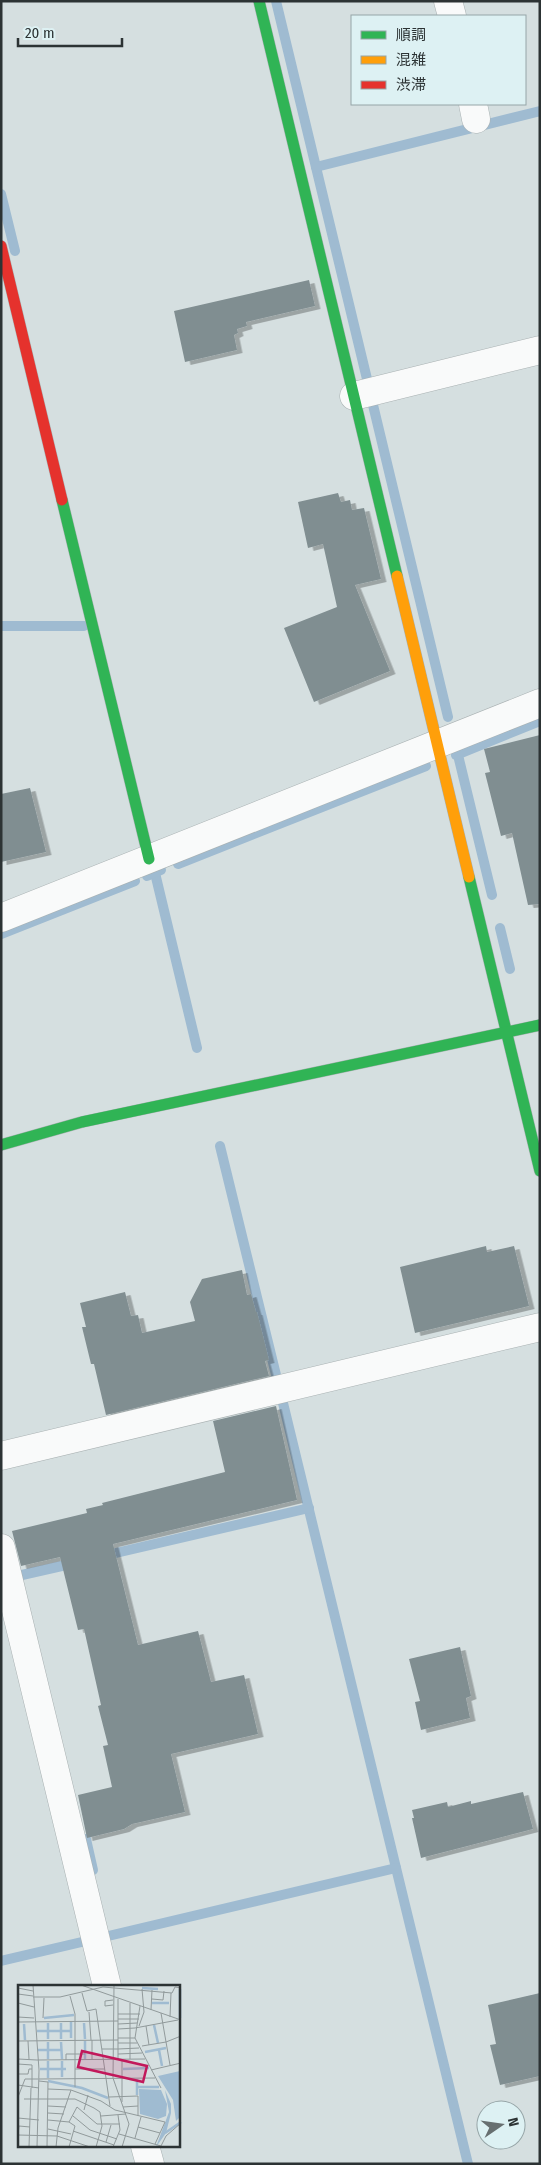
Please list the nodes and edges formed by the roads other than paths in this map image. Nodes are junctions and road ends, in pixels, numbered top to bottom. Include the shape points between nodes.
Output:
1 (259, 1) edge
2 (448, 1) edge
3 (452, 15) edge
4 (1, 246) edge
5 (540, 350) edge
6 (354, 396) junction
7 (540, 702) edge
8 (437, 743) junction
9 (149, 859) junction
10 (1, 918) edge
11 (540, 1025) edge
12 (506, 1032) junction
13 (1, 1145) edge
14 (540, 1171) edge
15 (540, 1327) edge
16 (1, 1456) edge
17 (1, 1548) edge
18 (107, 1985) edge
19 (146, 2148) edge
20 (150, 2164) edge

1 - 6 street
2 - 3 street
4 - 9 street
5 - 6 street
6 - 8 street
7 - 8 street
8 - 9 street
8 - 12 street
9 - 10 street
11 - 12 street
12 - 13 street via 82,1122
12 - 14 street
15 - 16 street
17 - 18 street
19 - 20 street

